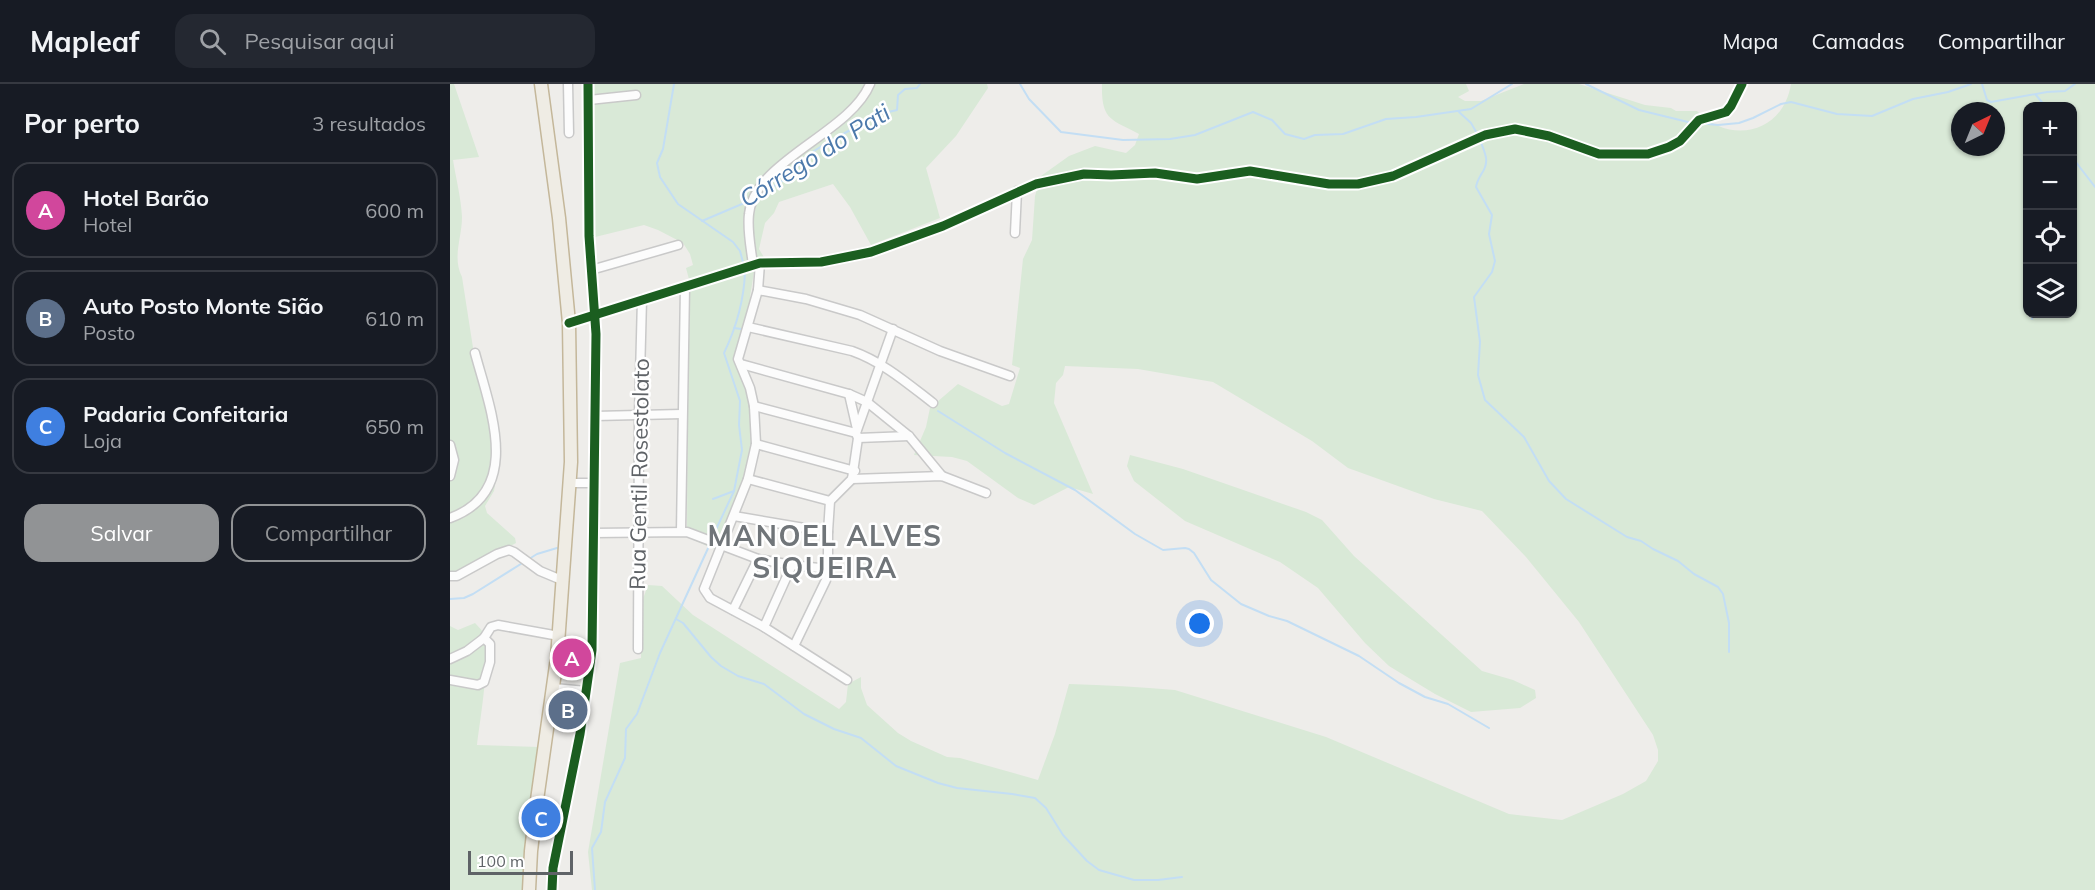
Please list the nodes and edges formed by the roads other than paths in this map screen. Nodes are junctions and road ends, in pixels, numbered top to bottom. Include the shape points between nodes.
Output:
1 (542, 84) edge
2 (568, 84) edge
3 (588, 84) edge
4 (870, 84) edge
5 (1742, 84) edge
6 (636, 95) dead end
7 (589, 100) junction
8 (569, 133) dead end
9 (1017, 191) junction
10 (1016, 233) dead end
11 (678, 245) dead end
12 (751, 266) junction
13 (591, 270) junction
14 (685, 287) junction
15 (758, 290) junction
16 (642, 299) junction
17 (595, 314) junction
18 (569, 322) junction
19 (748, 327) junction
20 (893, 329) junction
21 (475, 353) dead end
22 (882, 363) junction
23 (741, 364) junction
24 (1010, 376) dead end
25 (849, 394) junction
26 (867, 402) junction
27 (933, 403) dead end
28 (754, 405) junction
29 (639, 414) junction
30 (682, 414) junction
31 (595, 417) junction
32 (857, 433) junction
33 (909, 436) junction
34 (756, 444) junction
35 (450, 445) edge
36 (853, 475) junction
37 (450, 476) edge
38 (942, 476) junction
39 (748, 479) junction
40 (570, 483) junction
41 (594, 483) junction
42 (986, 493) dead end
43 (830, 501) junction
44 (734, 516) junction
45 (450, 518) edge
46 (638, 531) junction
47 (681, 531) junction
48 (828, 532) junction
49 (593, 533) junction
50 (714, 543) junction
51 (758, 559) junction
52 (792, 565) junction
53 (828, 569) junction
54 (450, 576) edge
55 (564, 581) junction
56 (734, 610) junction
57 (764, 627) junction
58 (559, 636) junction
59 (484, 638) junction
60 (794, 646) junction
61 (638, 649) dead end
62 (450, 659) edge
63 (450, 680) edge
64 (847, 680) dead end
65 (554, 688) junction
66 (586, 691) junction
67 (530, 890) edge
68 (552, 890) edge

1 - 18 highway
2 - 8 street
3 - 7 street
4 - 12 street via 850,111 807,143 756,193 749,215
5 - 9 street via 1726,112 1699,120 1680,141 1648,154 1599,154 1515,129 1485,135 1393,176 1358,184 1250,171 1197,179 1155,173 1084,174
6 - 7 street
7 - 13 street
9 - 10 street
9 - 12 street via 943,226 871,252 821,262
11 - 13 street
12 - 14 street
12 - 15 street
13 - 17 street
14 - 16 street
14 - 30 street
15 - 19 street
15 - 20 street via 806,299
16 - 17 street
16 - 29 street, Rua Gentil Rosestolato
17 - 18 street
17 - 31 street
18 - 40 highway
19 - 22 street via 852,351
19 - 23 street via 738,359
20 - 22 street
20 - 24 street via 958,359
21 - 45 street via 492,422 496,467 491,483 474,507
22 - 26 street
22 - 27 street
23 - 25 street
23 - 28 street
25 - 26 street
25 - 32 street
26 - 32 street
26 - 33 street
28 - 32 street
28 - 34 street
29 - 30 street
29 - 31 street
29 - 46 street, Rua Gentil Rosestolato
30 - 47 street
31 - 41 street
32 - 33 street
32 - 36 street
33 - 38 street
34 - 36 street
34 - 39 street
35 - 37 street via 454,460
36 - 38 street
36 - 43 street
38 - 42 street
39 - 43 street
39 - 44 street
40 - 41 street
40 - 55 highway
41 - 49 street
43 - 48 street
44 - 48 street
44 - 50 street
46 - 47 street
46 - 49 street
46 - 61 street, Rua Gentil Rosestolato
47 - 50 street
48 - 53 street
49 - 66 street via 592,650
50 - 51 street
50 - 56 street via 705,592
51 - 52 street
51 - 56 street
52 - 53 street
52 - 57 street
53 - 60 street
54 - 55 street via 509,550 540,572
55 - 58 highway
56 - 57 street
57 - 60 street
58 - 59 street via 498,625 491,627
58 - 65 highway
59 - 62 street
59 - 63 street via 490,644 486,680 478,684
60 - 64 street
65 - 66 street
65 - 67 highway via 537,800
66 - 68 street

